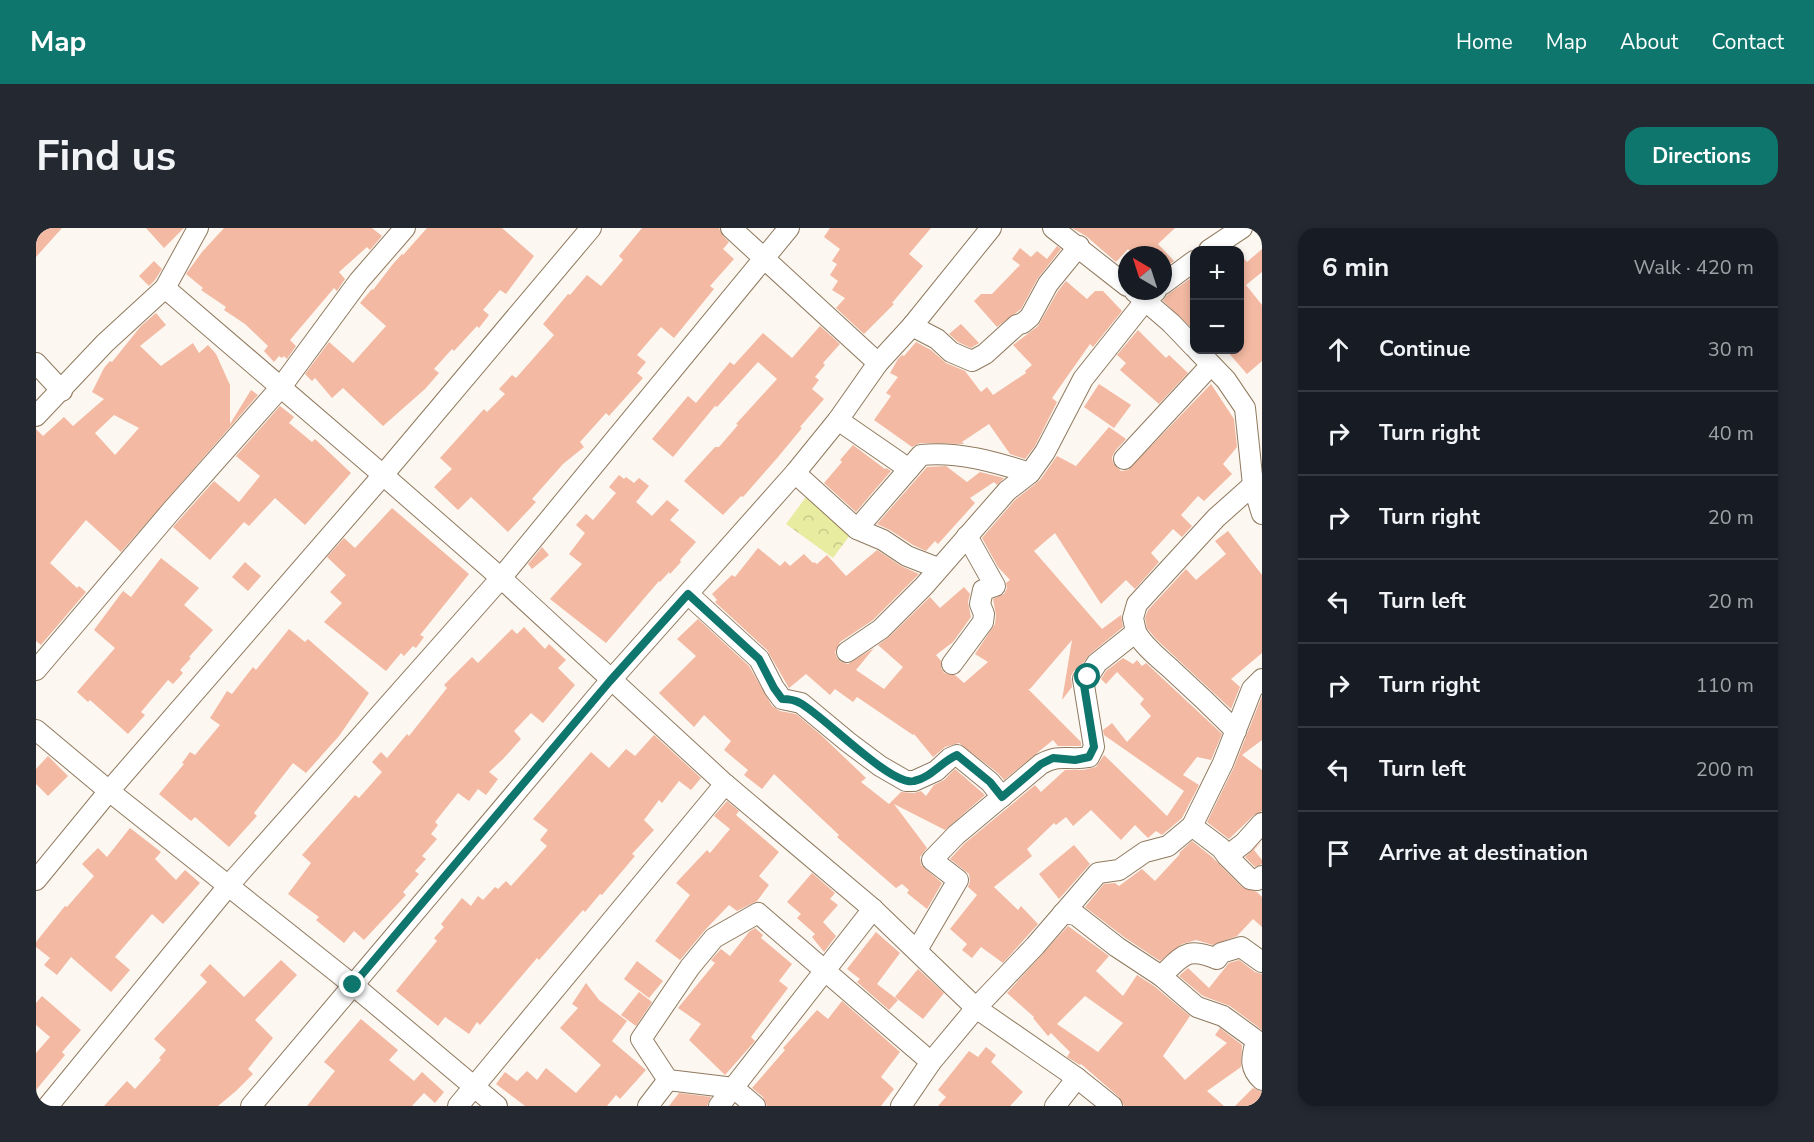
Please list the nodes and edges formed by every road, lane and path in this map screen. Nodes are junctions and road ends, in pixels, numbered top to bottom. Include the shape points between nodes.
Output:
1 (198, 228) edge
2 (405, 228) edge
3 (591, 228) edge
4 (731, 228) edge
5 (789, 228) edge
6 (991, 228) edge
7 (1053, 228) edge
8 (1241, 228) edge
9 (1079, 246) junction
10 (1215, 246) edge
11 (763, 259) junction
12 (1190, 264) edge
13 (1172, 277) edge
14 (1118, 278) edge
15 (165, 288) junction
16 (1141, 300) edge
17 (1151, 300) edge
18 (912, 326) junction
19 (1190, 342) edge
20 (1201, 354) edge
21 (36, 363) edge
22 (878, 363) junction
23 (1211, 365) junction
24 (281, 387) junction
25 (62, 391) junction
26 (1253, 409) edge
27 (36, 416) edge
28 (838, 420) junction
29 (1124, 459) dead end
30 (909, 469) junction
31 (795, 473) junction
32 (1030, 473) junction
33 (383, 475) junction
34 (1253, 485) junction
35 (1262, 514) edge
36 (857, 529) junction
37 (968, 536) junction
38 (938, 568) junction
39 (501, 578) junction
40 (688, 594) junction
41 (1136, 632) junction
42 (847, 652) dead end
43 (952, 664) dead end
44 (36, 670) edge
45 (1262, 679) edge
46 (610, 681) junction
47 (36, 730) edge
48 (1236, 731) junction
49 (725, 784) junction
50 (109, 791) junction
51 (1002, 797) junction
52 (1262, 823) edge
53 (1192, 826) junction
54 (1227, 856) junction
55 (1262, 876) edge
56 (36, 880) edge
57 (229, 885) junction
58 (873, 909) junction
59 (1063, 914) junction
60 (917, 950) junction
61 (1262, 962) edge
62 (826, 970) junction
63 (1161, 976) junction
64 (353, 985) junction
65 (976, 1008) junction
66 (931, 1062) junction
67 (1077, 1078) junction
68 (668, 1080) junction
69 (1262, 1080) edge
70 (475, 1086) junction
71 (734, 1088) junction
72 (48, 1106) edge
73 (251, 1106) edge
74 (458, 1106) edge
75 (497, 1106) edge
76 (648, 1106) edge
77 (719, 1106) edge
78 (754, 1106) edge
79 (901, 1106) edge
80 (1055, 1106) edge
81 (1112, 1106) edge

1 - 15 street
2 - 24 street via 359,282
3 - 33 street
4 - 11 street
5 - 11 street
6 - 18 street
7 - 9 street
8 - 10 street
9 - 14 street
9 - 18 street via 1048,284 1030,317 972,361
11 - 22 street
11 - 39 street
12 - 13 street
15 - 24 street
15 - 25 street via 105,343
16 - 32 street via 1083,379
17 - 19 street
18 - 22 street
20 - 23 street
21 - 25 street
22 - 28 street
23 - 26 street
23 - 29 street
24 - 33 street
24 - 44 street
25 - 27 street
26 - 34 street
28 - 30 street
28 - 31 street
30 - 32 street via 921,456 943,453
30 - 36 street
31 - 36 street
31 - 40 street
32 - 37 street via 1007,491
33 - 39 street
33 - 50 street
34 - 35 street
34 - 41 street via 1216,518 1137,604 1133,618
36 - 38 street
37 - 38 street
37 - 43 street via 995,586 983,590 983,622
38 - 42 street via 881,629
39 - 46 street
39 - 57 street
40 - 46 street
40 - 51 street via 759,659 782,699 801,703 880,766 906,781 914,781 957,755
41 - 48 street
41 - 51 street via 1083,679 1094,747 1089,757 1053,758
45 - 48 street via 1252,689
46 - 49 street
46 - 64 street
47 - 50 street
48 - 53 street
49 - 58 street
49 - 70 street
50 - 56 street
50 - 57 street
51 - 60 street via 932,860 958,880
52 - 54 street
53 - 54 street
53 - 59 street via 1168,846 1145,852 1119,870 1098,873
54 - 55 street via 1250,879
57 - 64 street
57 - 72 street
58 - 60 street
58 - 62 street
59 - 63 street via 1076,915
59 - 65 street
60 - 65 street
61 - 63 street via 1241,947 1217,959 1201,952 1186,954
62 - 66 street
62 - 68 street via 758,913 714,938 641,1039
62 - 71 street
63 - 69 street via 1197,1007 1223,1016 1256,1040 1251,1064
64 - 70 street
64 - 73 street
65 - 66 street
65 - 67 street
66 - 79 street
67 - 80 street
67 - 81 street
68 - 71 street
68 - 76 street
70 - 74 street
70 - 75 street
71 - 77 street
71 - 78 street

